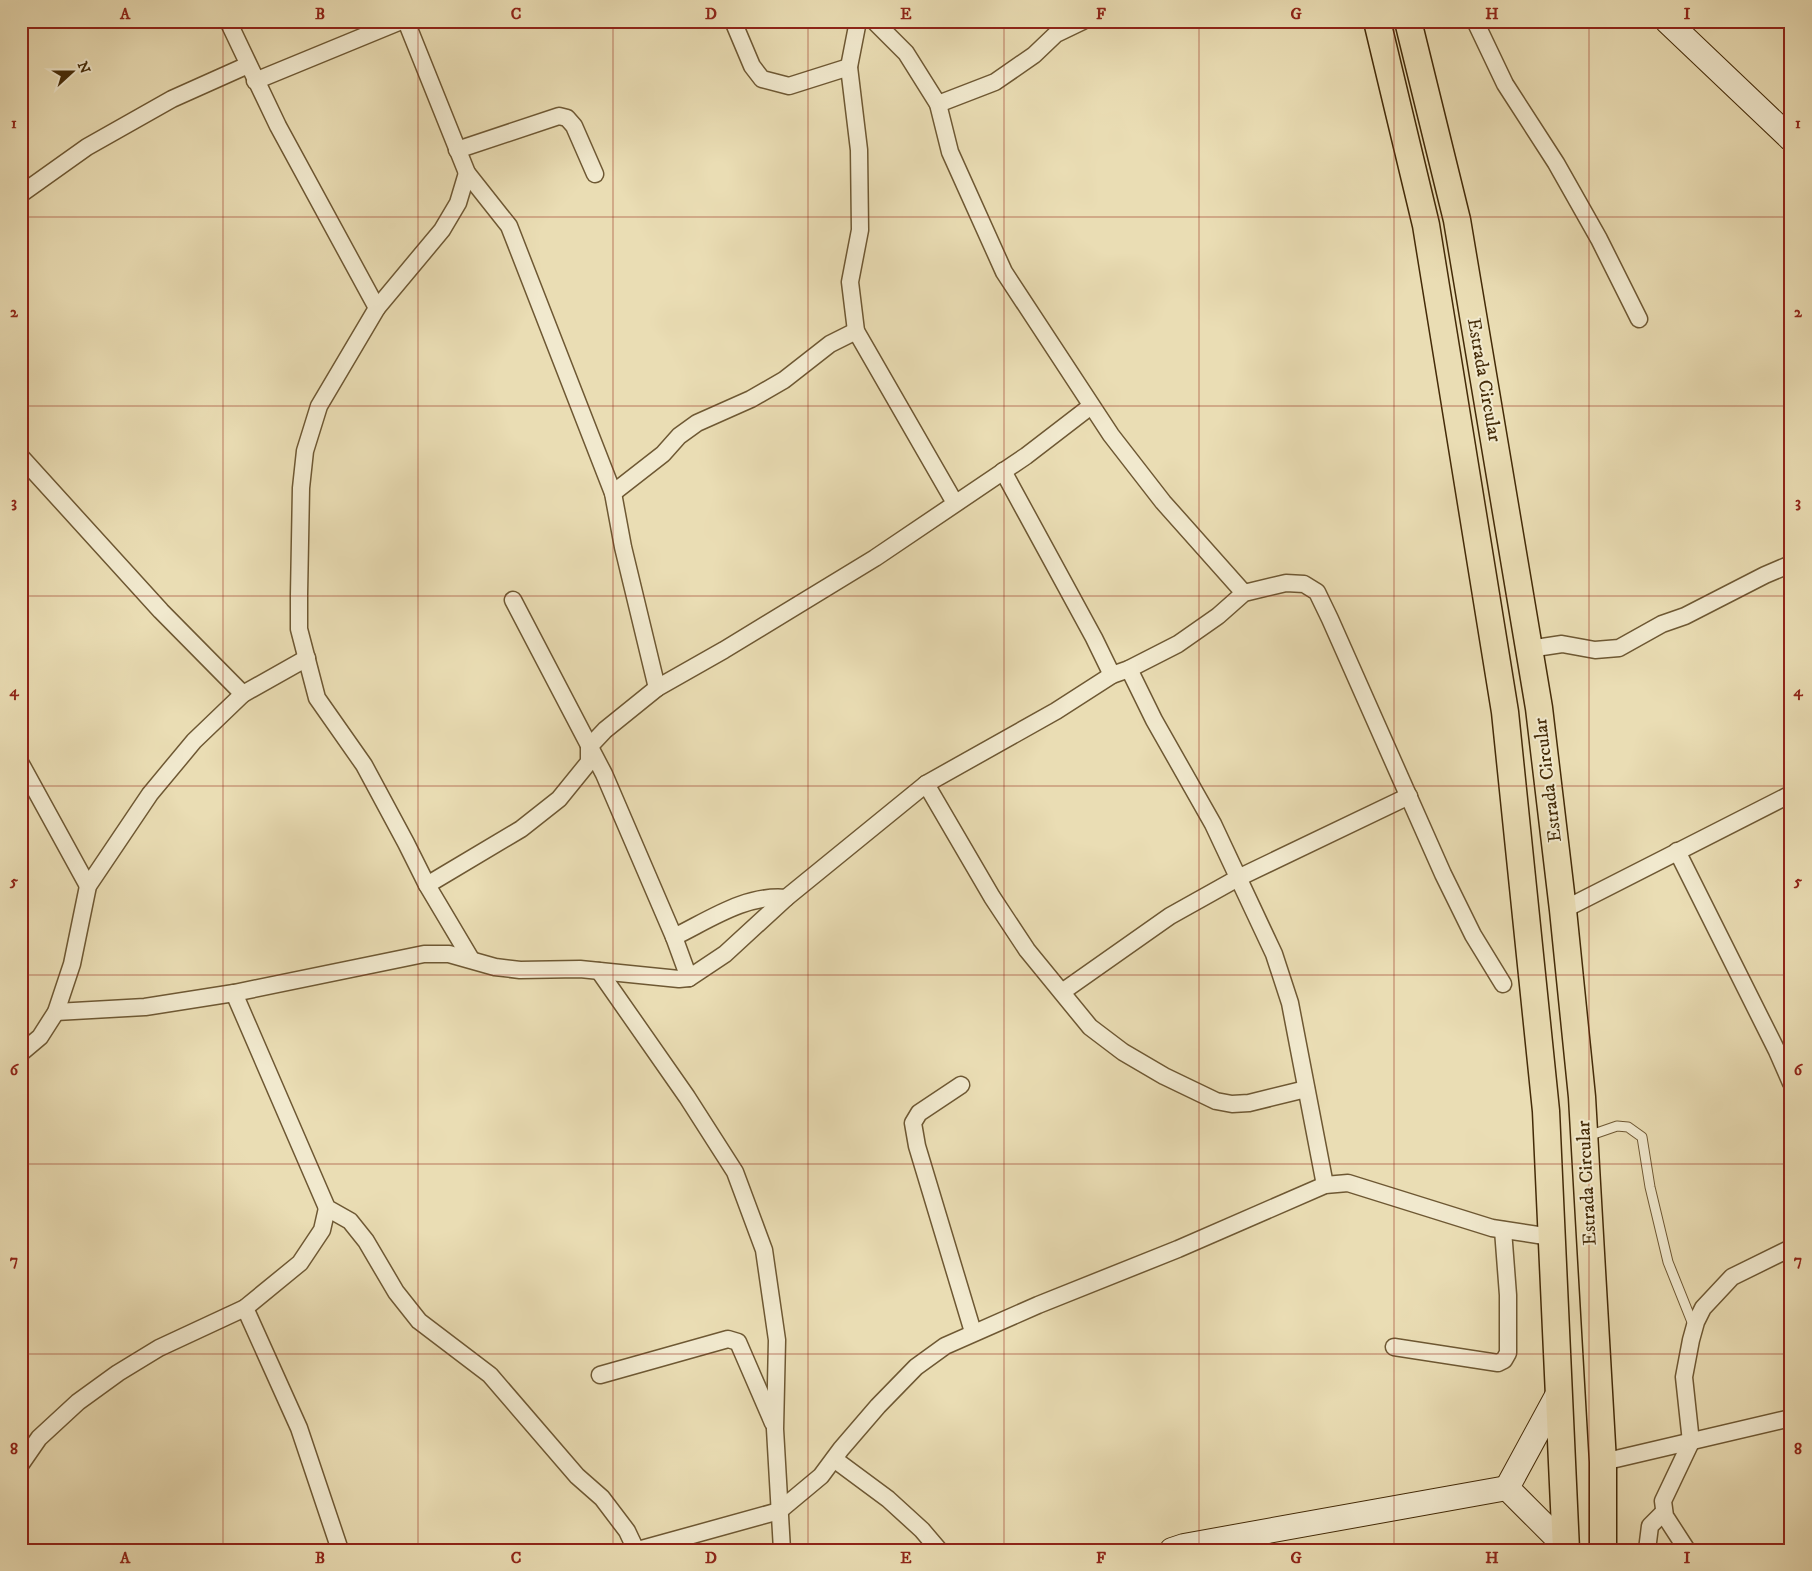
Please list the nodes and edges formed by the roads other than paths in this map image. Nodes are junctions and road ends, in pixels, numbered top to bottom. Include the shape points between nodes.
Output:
1 (228, 21) edge
2 (401, 21) edge
3 (406, 21) edge
4 (733, 21) edge
5 (858, 21) edge
6 (874, 21) edge
7 (1082, 21) edge
8 (1377, 21) edge
9 (1408, 21) edge
10 (1475, 21) edge
11 (1667, 21) edge
12 (248, 65) junction
13 (849, 67) junction
14 (256, 81) junction
15 (938, 104) junction
16 (1791, 139) edge
17 (457, 150) junction
18 (467, 173) junction
19 (595, 174) dead end
20 (21, 194) edge
21 (377, 308) junction
22 (1639, 319) dead end
23 (856, 331) junction
24 (1091, 406) junction
25 (21, 457) edge
26 (1004, 471) junction
27 (613, 493) junction
28 (955, 503) junction
29 (1791, 564) edge
30 (1244, 592) junction
31 (513, 600) dead end
32 (1529, 649) junction
33 (307, 658) junction
34 (1129, 669) junction
35 (1112, 675) junction
36 (657, 688) junction
37 (243, 694) junction
38 (589, 747) junction
39 (21, 764) edge
40 (926, 784) junction
41 (1791, 794) edge
42 (1409, 796) junction
43 (1677, 851) junction
44 (1238, 878) junction
45 (426, 885) junction
46 (88, 886) junction
47 (786, 898) junction
48 (1563, 910) junction
49 (674, 937) junction
50 (471, 959) junction
51 (599, 971) junction
52 (689, 978) junction
53 (1503, 984) dead end
54 (1062, 992) junction
55 (234, 993) junction
56 (56, 1012) junction
57 (21, 1053) edge
58 (1791, 1083) edge
59 (961, 1085) dead end
60 (1306, 1089) junction
61 (1584, 1137) junction
62 (1325, 1185) junction
63 (327, 1208) junction
64 (1504, 1230) junction
65 (1551, 1237) junction
66 (1791, 1248) edge
67 (245, 1308) junction
68 (1694, 1328) junction
69 (973, 1332) junction
70 (1394, 1347) dead end
71 (600, 1375) dead end
72 (1558, 1394) junction
73 (1791, 1418) edge
74 (776, 1429) junction
75 (1691, 1442) junction
76 (834, 1459) junction
77 (1603, 1462) junction
78 (21, 1464) edge
79 (1507, 1488) junction
80 (779, 1511) junction
81 (1664, 1512) junction
82 (1566, 1548) edge
83 (340, 1550) edge
84 (637, 1550) edge
85 (782, 1550) edge
86 (939, 1550) edge
87 (1172, 1550) edge
88 (1603, 1550) edge
89 (1648, 1550) edge
90 (1687, 1550) edge

1 - 12 street
2 - 14 street
3 - 17 street
4 - 13 street via 752,66 762,79 789,86
5 - 13 street
6 - 15 street via 906,53
7 - 15 street via 1056,34 1034,55 995,82
8 - 65 main road, Estrada Circular via 1426,225 1505,712 1546,1111
9 - 32 main road, Estrada Circular via 1457,220
10 - 22 street via 1505,84 1556,163
11 - 16 street
12 - 14 street
12 - 20 street via 172,99 87,147
13 - 23 street via 858,150 860,230 850,282
14 - 21 street
15 - 24 street via 950,152 1004,272
17 - 18 street
17 - 19 street via 559,116 567,118 574,126
18 - 21 street via 458,203 442,230
18 - 27 street via 508,226
21 - 33 street via 319,406 305,451 300,488 299,629
23 - 27 street via 830,344 784,380 697,423
23 - 28 street
24 - 26 street
24 - 30 street via 1163,502
25 - 37 street
26 - 28 street
26 - 35 street
27 - 36 street
28 - 36 street via 875,558
29 - 32 street via 1662,624 1619,648 1595,650 1562,644
30 - 34 street via 1218,616 1178,644
30 - 42 street via 1286,583 1304,584 1317,592
31 - 38 street
32 - 48 main road, Estrada Circular
33 - 37 street
33 - 45 street via 318,698 364,765
34 - 35 street
34 - 44 street
35 - 40 street via 1056,711
36 - 38 street
37 - 46 street via 194,742 150,794
38 - 45 street via 589,762 559,799 521,829
38 - 49 street via 604,774
39 - 46 street
40 - 47 street
40 - 54 street via 992,898 1027,950
41 - 43 street
42 - 44 street
42 - 53 street via 1460,909
43 - 48 street
43 - 58 street
44 - 54 street via 1170,916
44 - 60 street via 1274,954 1290,1003
45 - 50 street
46 - 56 street via 72,964
47 - 49 street via 745,902
47 - 52 street via 725,954
48 - 61 main road, Estrada Circular
49 - 52 street
50 - 51 street via 495,967 520,970
50 - 55 street via 449,954 424,954
51 - 52 street
51 - 74 street via 735,1172 764,1250 777,1340
54 - 60 street via 1090,1027 1122,1052 1216,1101 1249,1103
55 - 56 street via 146,1007
55 - 63 street
56 - 57 street via 40,1038
59 - 69 street via 919,1113 913,1122 917,1146
60 - 62 street
61 - 68 lane via 1617,1126 1628,1128 1642,1137 1668,1262
61 - 77 main road, Estrada Circular
62 - 64 street via 1348,1183
62 - 69 street
63 - 67 street via 322,1230 300,1263
63 - 84 street via 350,1221 419,1321 490,1375 577,1476 602,1498
64 - 65 street
64 - 70 street via 1509,1334 1508,1353 1504,1360 1498,1363
65 - 72 main road, Estrada Circular
66 - 68 street via 1732,1277 1703,1308
67 - 78 street via 159,1348 118,1373 78,1402 38,1438
67 - 83 street via 299,1428
68 - 75 street via 1684,1377
69 - 76 street via 945,1346 916,1367
71 - 74 street via 728,1338 738,1342
72 - 79 street
72 - 82 main road, Estrada Circular
73 - 75 street
74 - 80 street
75 - 77 street
75 - 81 street via 1663,1501
76 - 80 street via 821,1476
76 - 86 street via 888,1499
77 - 88 main road, Estrada Circular
79 - 82 street
79 - 87 street
80 - 84 street
80 - 85 street
81 - 89 street via 1650,1526
81 - 90 street

